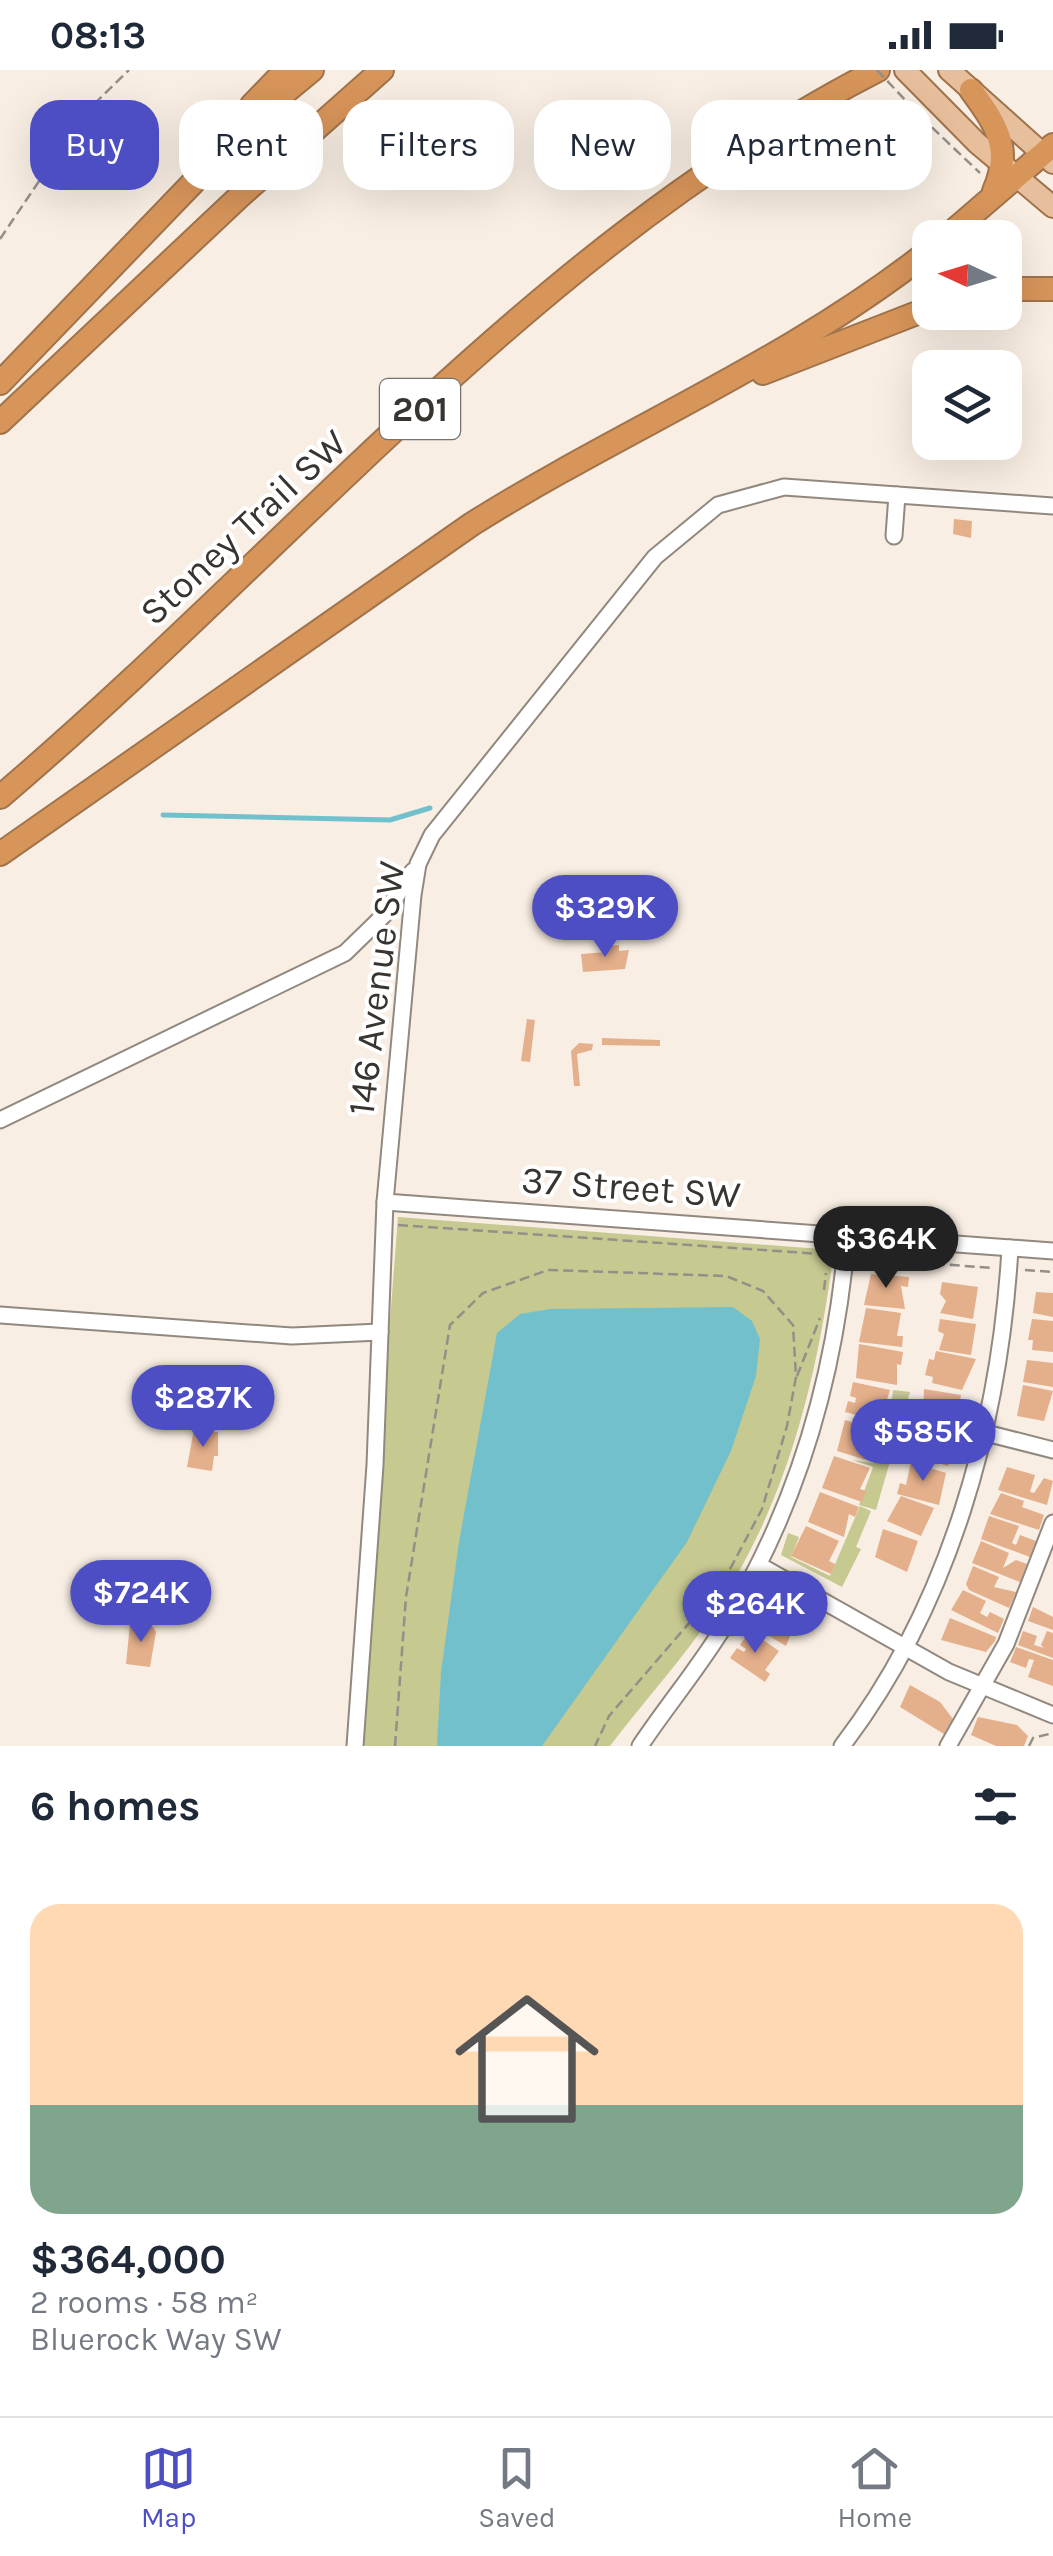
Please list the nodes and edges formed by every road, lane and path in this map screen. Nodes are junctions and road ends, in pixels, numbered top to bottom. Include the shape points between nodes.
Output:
1 (130, 70) edge
2 (286, 70) edge
3 (312, 70) edge
4 (382, 70) edge
5 (878, 70) edge
6 (905, 70) edge
7 (949, 70) edge
8 (970, 90) junction
9 (915, 100) edge
10 (923, 100) edge
11 (932, 114) edge
12 (932, 114) edge
13 (1049, 154) edge
14 (999, 171) junction
15 (1053, 207) edge
16 (964, 220) edge
17 (0, 239) edge
18 (912, 263) edge
19 (1022, 289) edge
20 (1053, 289) edge
21 (86, 296) junction
22 (912, 315) edge
23 (0, 383) edge
24 (694, 400) junction
25 (0, 422) edge
26 (897, 495) junction
27 (1053, 506) edge
28 (894, 536) dead end
29 (0, 798) edge
30 (0, 854) edge
31 (418, 864) junction
32 (0, 1120) edge
33 (384, 1202) junction
34 (414, 1226) dead end
35 (847, 1236) junction
36 (1010, 1248) junction
37 (1053, 1251) edge
38 (854, 1258) dead end
39 (996, 1268) dead end
40 (1028, 1270) dead end
41 (1053, 1272) edge
42 (823, 1297) dead end
43 (821, 1314) dead end
44 (0, 1316) edge
45 (380, 1332) junction
46 (796, 1377) junction
47 (986, 1433) junction
48 (1053, 1450) edge
49 (1053, 1522) edge
50 (1050, 1542) edge
51 (758, 1565) junction
52 (904, 1648) junction
53 (984, 1688) junction
54 (1053, 1715) edge
55 (1053, 1733) edge
56 (355, 1746) edge
57 (395, 1746) edge
58 (595, 1746) edge
59 (640, 1746) edge
60 (842, 1746) edge
61 (948, 1746) edge
62 (1029, 1746) edge

1 - 17 path via 85,112
2 - 21 highway via 184,177
3 - 21 highway via 260,113
4 - 25 highway
5 - 9 path, bridge
5 - 29 highway, Stoney Trail SW / 201 via 752,142 574,271
6 - 10 main road
7 - 8 main road
8 - 13 main road
8 - 14 highway via 1002,138
11 - 14 main road
12 - 14 path
13 - 14 highway
14 - 15 main road
14 - 16 highway via 992,194
18 - 24 highway via 825,326
19 - 20 highway
21 - 23 highway
22 - 24 highway
24 - 30 highway via 544,478 472,524
26 - 27 street, 146 Avenue SW via 959,508
26 - 28 street
26 - 31 street, 146 Avenue SW via 784,487 730,499 690,524 655,558 432,835
31 - 32 street via 383,916 345,952
31 - 33 street, 146 Avenue SW
33 - 35 street, 37 Street SW
33 - 45 street, 146 Avenue SW
34 - 42 path via 821,1254 828,1262
35 - 36 street, 37 Street SW
35 - 51 street via 822,1400 801,1468
36 - 37 street, 37 Street SW
36 - 47 street
38 - 39 path
40 - 41 path
43 - 46 path
44 - 45 street via 292,1336
45 - 56 street, 146 Avenue SW
46 - 57 path via 793,1325 763,1291 726,1276 548,1270 483,1293 450,1326 406,1597
46 - 58 path via 762,1509 728,1573 609,1716
47 - 48 street
47 - 52 street via 960,1518
49 - 50 street
50 - 53 street
51 - 52 street
51 - 59 street via 726,1624
52 - 53 street
52 - 60 street
53 - 54 street
53 - 61 street
55 - 62 path via 1033,1738

